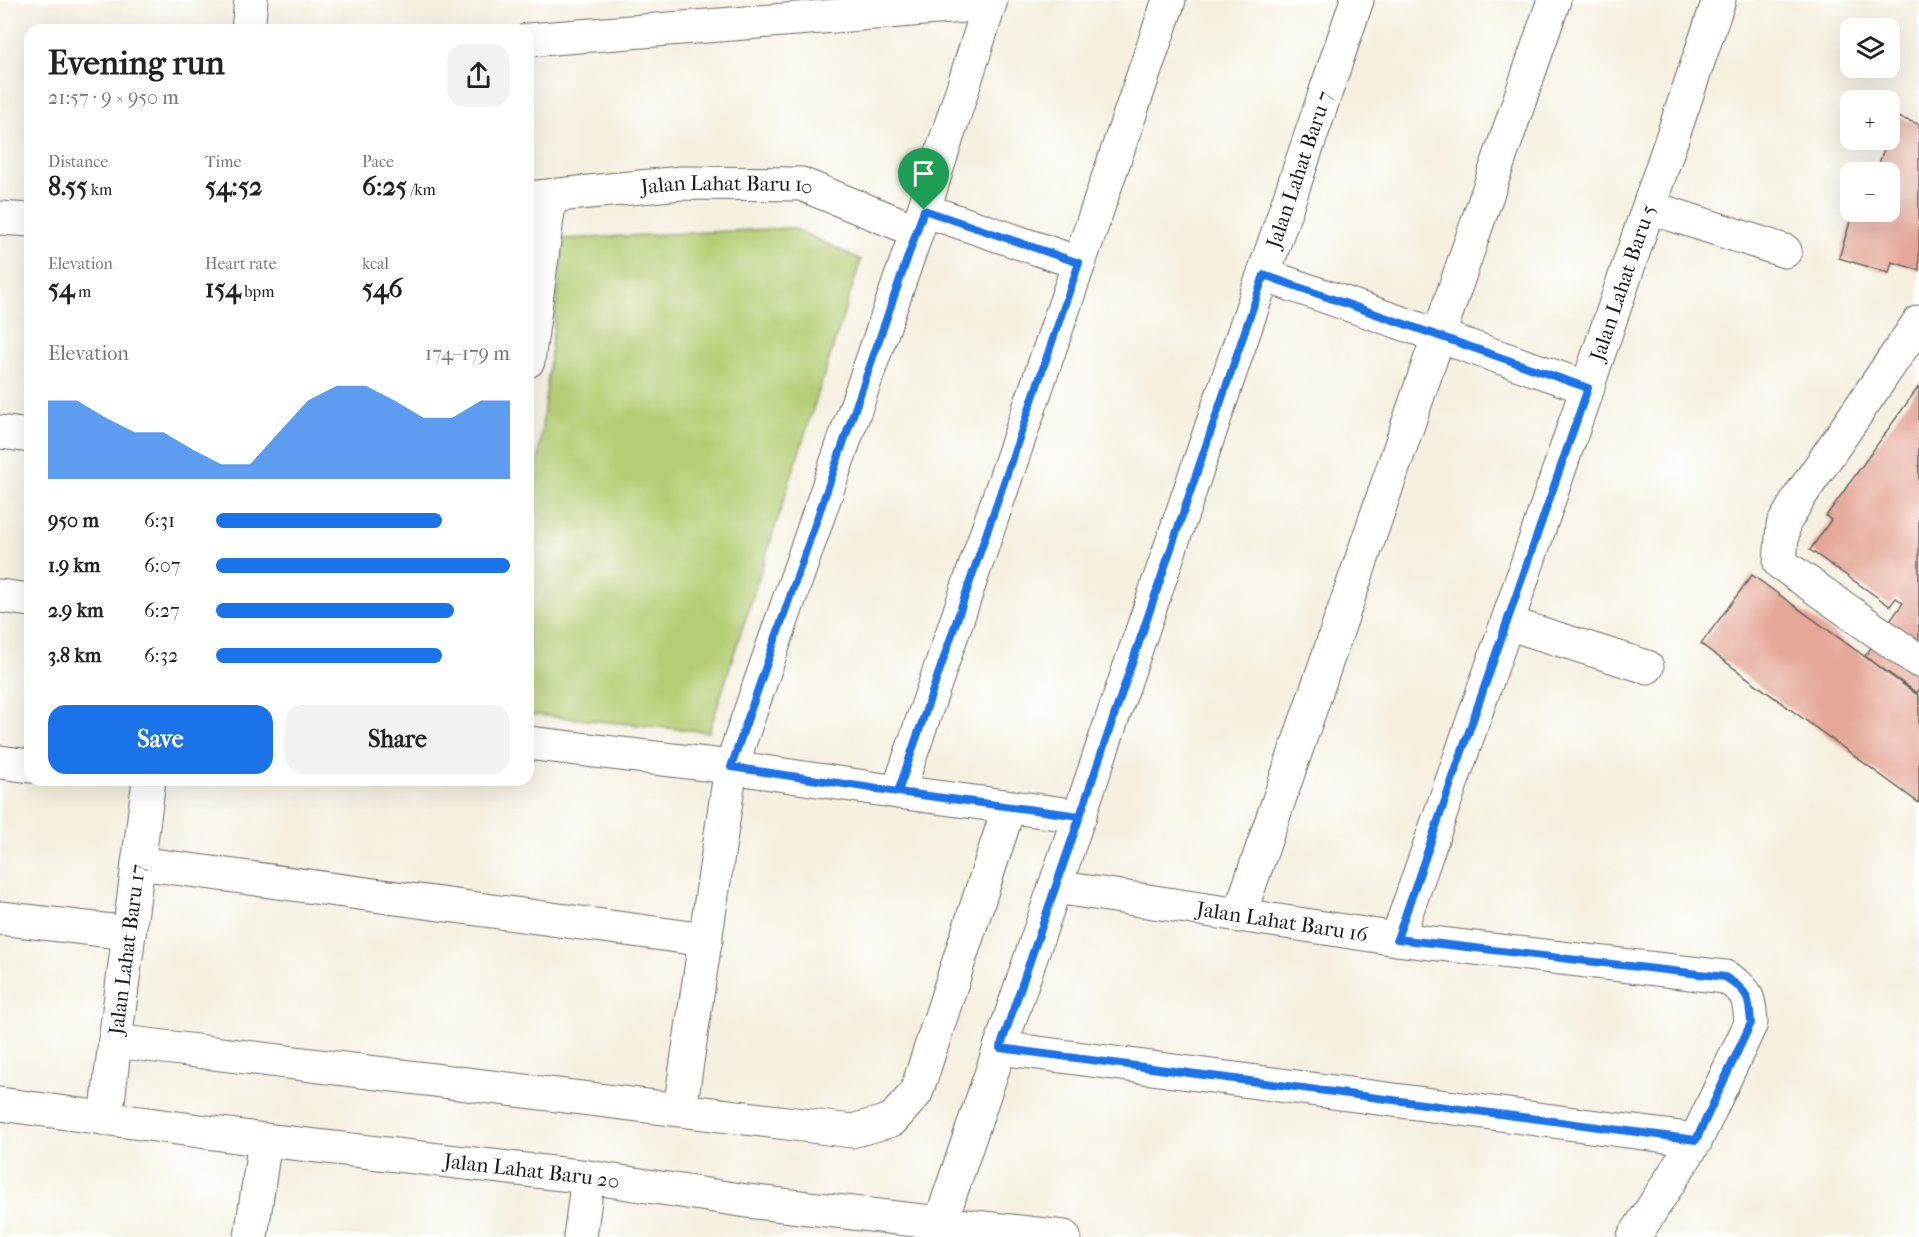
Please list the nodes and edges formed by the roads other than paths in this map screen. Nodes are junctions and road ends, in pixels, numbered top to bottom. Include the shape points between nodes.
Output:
1 (251, 0) edge
2 (1169, 0) edge
3 (1357, 0) edge
4 (1554, 0) edge
5 (1719, 0) edge
6 (990, 2) edge
7 (249, 24) edge
8 (534, 40) edge
9 (539, 197) edge
10 (1649, 207) junction
11 (0, 218) edge
12 (24, 220) edge
13 (920, 220) junction
14 (1785, 251) dead end
15 (1079, 263) junction
16 (534, 272) edge
17 (1264, 275) junction
18 (1919, 322) edge
19 (1439, 336) junction
20 (1588, 388) junction
21 (0, 432) edge
22 (24, 435) edge
23 (0, 596) edge
24 (24, 599) edge
25 (1507, 623) junction
26 (1919, 662) edge
27 (1647, 667) dead end
28 (534, 744) edge
29 (0, 762) edge
30 (24, 765) edge
31 (731, 767) junction
32 (147, 786) edge
33 (898, 792) junction
34 (1009, 807) junction
35 (1080, 816) junction
36 (138, 863) junction
37 (1055, 887) junction
38 (1239, 916) junction
39 (0, 918) edge
40 (129, 933) junction
41 (1397, 939) junction
42 (706, 940) junction
43 (115, 1041) junction
44 (1000, 1048) junction
45 (0, 1104) edge
46 (680, 1109) junction
47 (106, 1119) junction
48 (265, 1140) junction
49 (1696, 1140) junction
50 (588, 1177) junction
51 (940, 1224) junction
52 (251, 1237) edge
53 (580, 1237) edge
54 (1064, 1237) edge
55 (1634, 1237) edge

1 - 7 street
2 - 15 street
3 - 17 street, Jalan Lahat Baru 7
4 - 19 street
5 - 10 street, Jalan Lahat Baru 5
6 - 8 street
6 - 13 street
9 - 13 street, Jalan Lahat Baru 10 via 681,183 801,184
9 - 16 street
10 - 14 street
10 - 20 street, Jalan Lahat Baru 5
11 - 12 street
13 - 15 street, Jalan Lahat Baru 10
13 - 31 street
15 - 33 street
17 - 19 street
17 - 35 street, Jalan Lahat Baru 7
18 - 26 street via 1783,525 1780,563
19 - 20 street
19 - 38 street
20 - 25 street, Jalan Lahat Baru 5
21 - 22 street
23 - 24 street
25 - 27 street
25 - 41 street, Jalan Lahat Baru 5
28 - 31 street
29 - 30 street
31 - 33 street
31 - 42 street
32 - 36 street, Jalan Lahat Baru 17
33 - 34 street
34 - 35 street
34 - 46 street via 916,1093 891,1120 852,1131
35 - 37 street, Jalan Lahat Baru 7
36 - 40 street, Jalan Lahat Baru 17
36 - 42 street
37 - 38 street, Jalan Lahat Baru 16
37 - 44 street, Jalan Lahat Baru 7
38 - 41 street, Jalan Lahat Baru 16
39 - 40 street
40 - 43 street, Jalan Lahat Baru 17
41 - 49 street, Jalan Lahat Baru 16 via 1725,977 1742,988 1750,1003 1751,1023
42 - 46 street
43 - 46 street
43 - 47 street, Jalan Lahat Baru 17
44 - 49 street
44 - 51 street, Jalan Lahat Baru 7
45 - 47 street, Jalan Lahat Baru 20
47 - 48 street, Jalan Lahat Baru 20
48 - 50 street, Jalan Lahat Baru 20
48 - 52 street
49 - 55 street
50 - 51 street, Jalan Lahat Baru 20
50 - 53 street
51 - 54 street, Jalan Lahat Baru 20

